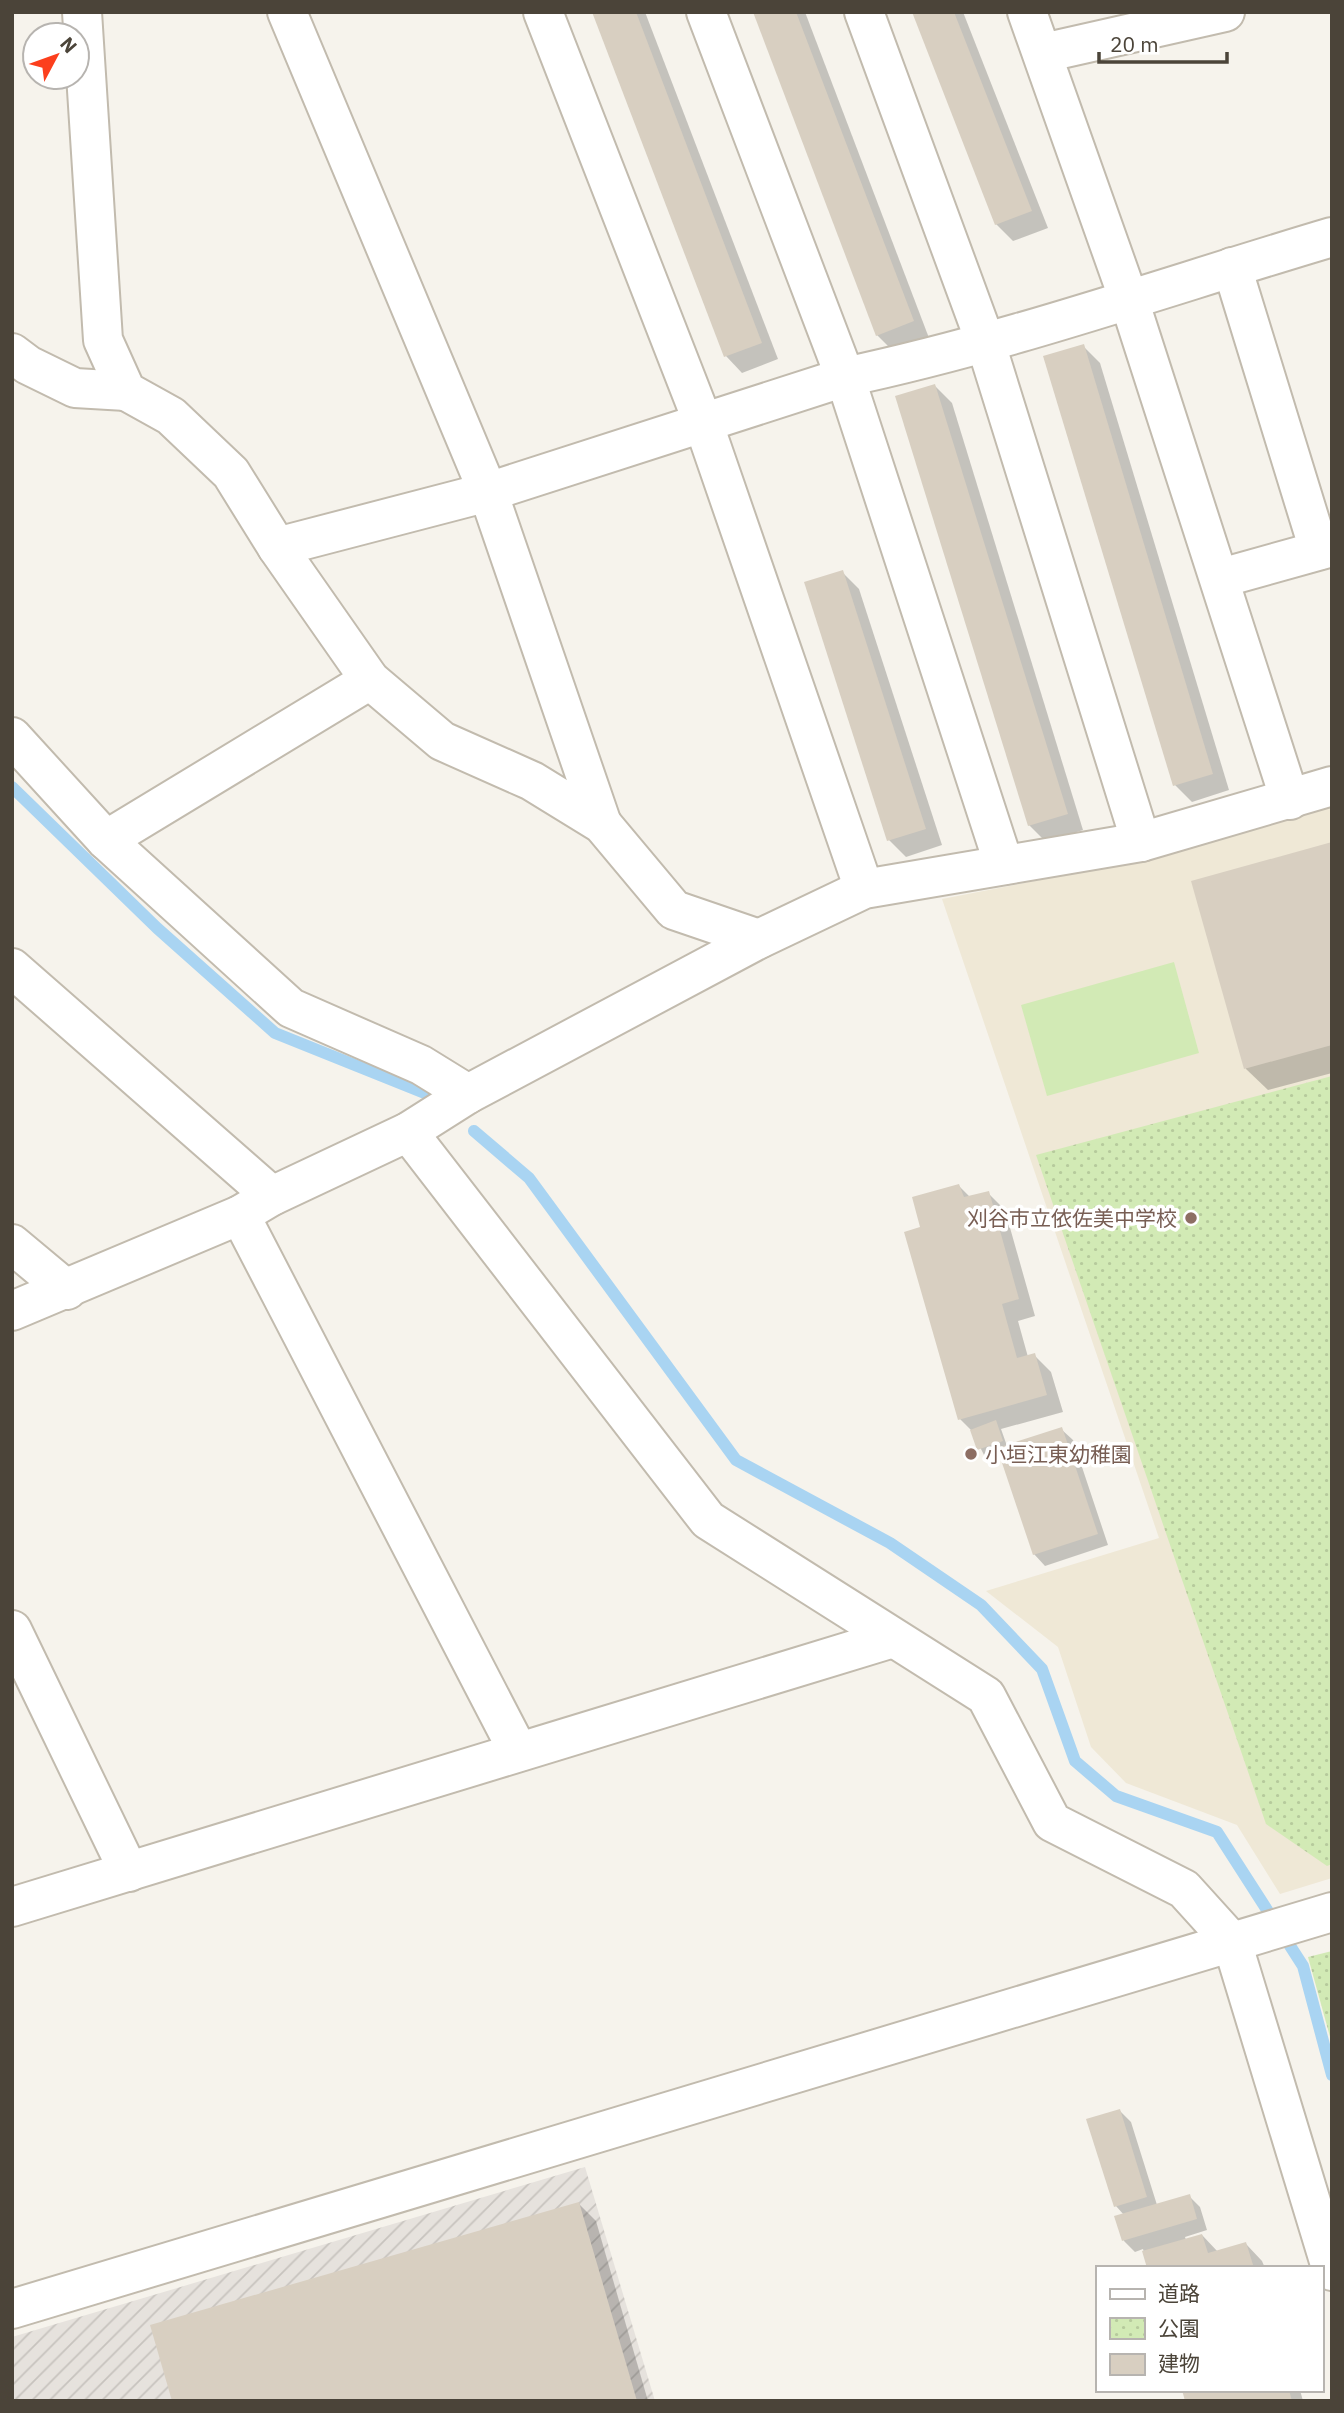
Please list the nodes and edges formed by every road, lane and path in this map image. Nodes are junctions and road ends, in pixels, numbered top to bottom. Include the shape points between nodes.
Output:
1 (82, 12) edge
2 (287, 12) edge
3 (543, 12) edge
4 (706, 12) edge
5 (864, 12) edge
6 (1027, 12) edge
7 (1224, 12) edge
8 (1042, 53) junction
9 (1332, 237) edge
10 (1232, 267) junction
11 (1129, 300) junction
12 (985, 341) junction
13 (12, 353) edge
14 (845, 377) junction
15 (126, 391) junction
16 (704, 425) junction
17 (488, 492) junction
18 (277, 547) junction
19 (1325, 549) edge
20 (1221, 578) junction
21 (370, 680) junction
22 (12, 737) edge
23 (1332, 786) edge
24 (1290, 800) junction
25 (603, 824) junction
26 (106, 840) junction
27 (1141, 842) junction
28 (1004, 865) junction
29 (864, 889) junction
30 (759, 939) junction
31 (12, 968) edge
32 (468, 1094) junction
33 (408, 1132) junction
34 (272, 1196) junction
35 (240, 1215) junction
36 (12, 1244) edge
37 (66, 1290) junction
38 (12, 1311) edge
39 (12, 1630) edge
40 (893, 1638) junction
41 (518, 1751) junction
42 (130, 1871) junction
43 (12, 1907) edge
44 (1319, 1916) edge
45 (1242, 1940) junction
46 (1332, 2271) edge
47 (12, 2309) edge

1 - 15 street via 103,341
2 - 17 street
3 - 16 street
4 - 14 street
5 - 12 street
6 - 8 street
7 - 8 street
8 - 11 street
9 - 10 street
10 - 11 street
10 - 19 street
11 - 12 street
11 - 20 street
12 - 14 street
12 - 27 street
13 - 15 street via 75,388
14 - 16 street
14 - 28 street
15 - 18 street via 171,416 231,472
16 - 17 street
16 - 29 street
17 - 18 street
17 - 25 street
18 - 21 street
19 - 20 street
20 - 24 street
21 - 25 street via 442,741 532,781
21 - 26 street
22 - 26 street
23 - 24 street
24 - 27 street
25 - 30 street via 674,910
26 - 32 street via 291,1008 421,1065
27 - 28 street
28 - 29 street
29 - 30 street
30 - 32 street
31 - 34 street
32 - 33 street
33 - 34 street
33 - 40 street via 708,1520
34 - 35 street
35 - 37 street
35 - 41 street
36 - 37 street
37 - 38 street
39 - 42 street
40 - 41 street
40 - 45 street via 986,1696 1052,1822 1184,1889
41 - 42 street
42 - 43 street
44 - 45 street
45 - 46 street
45 - 47 street

